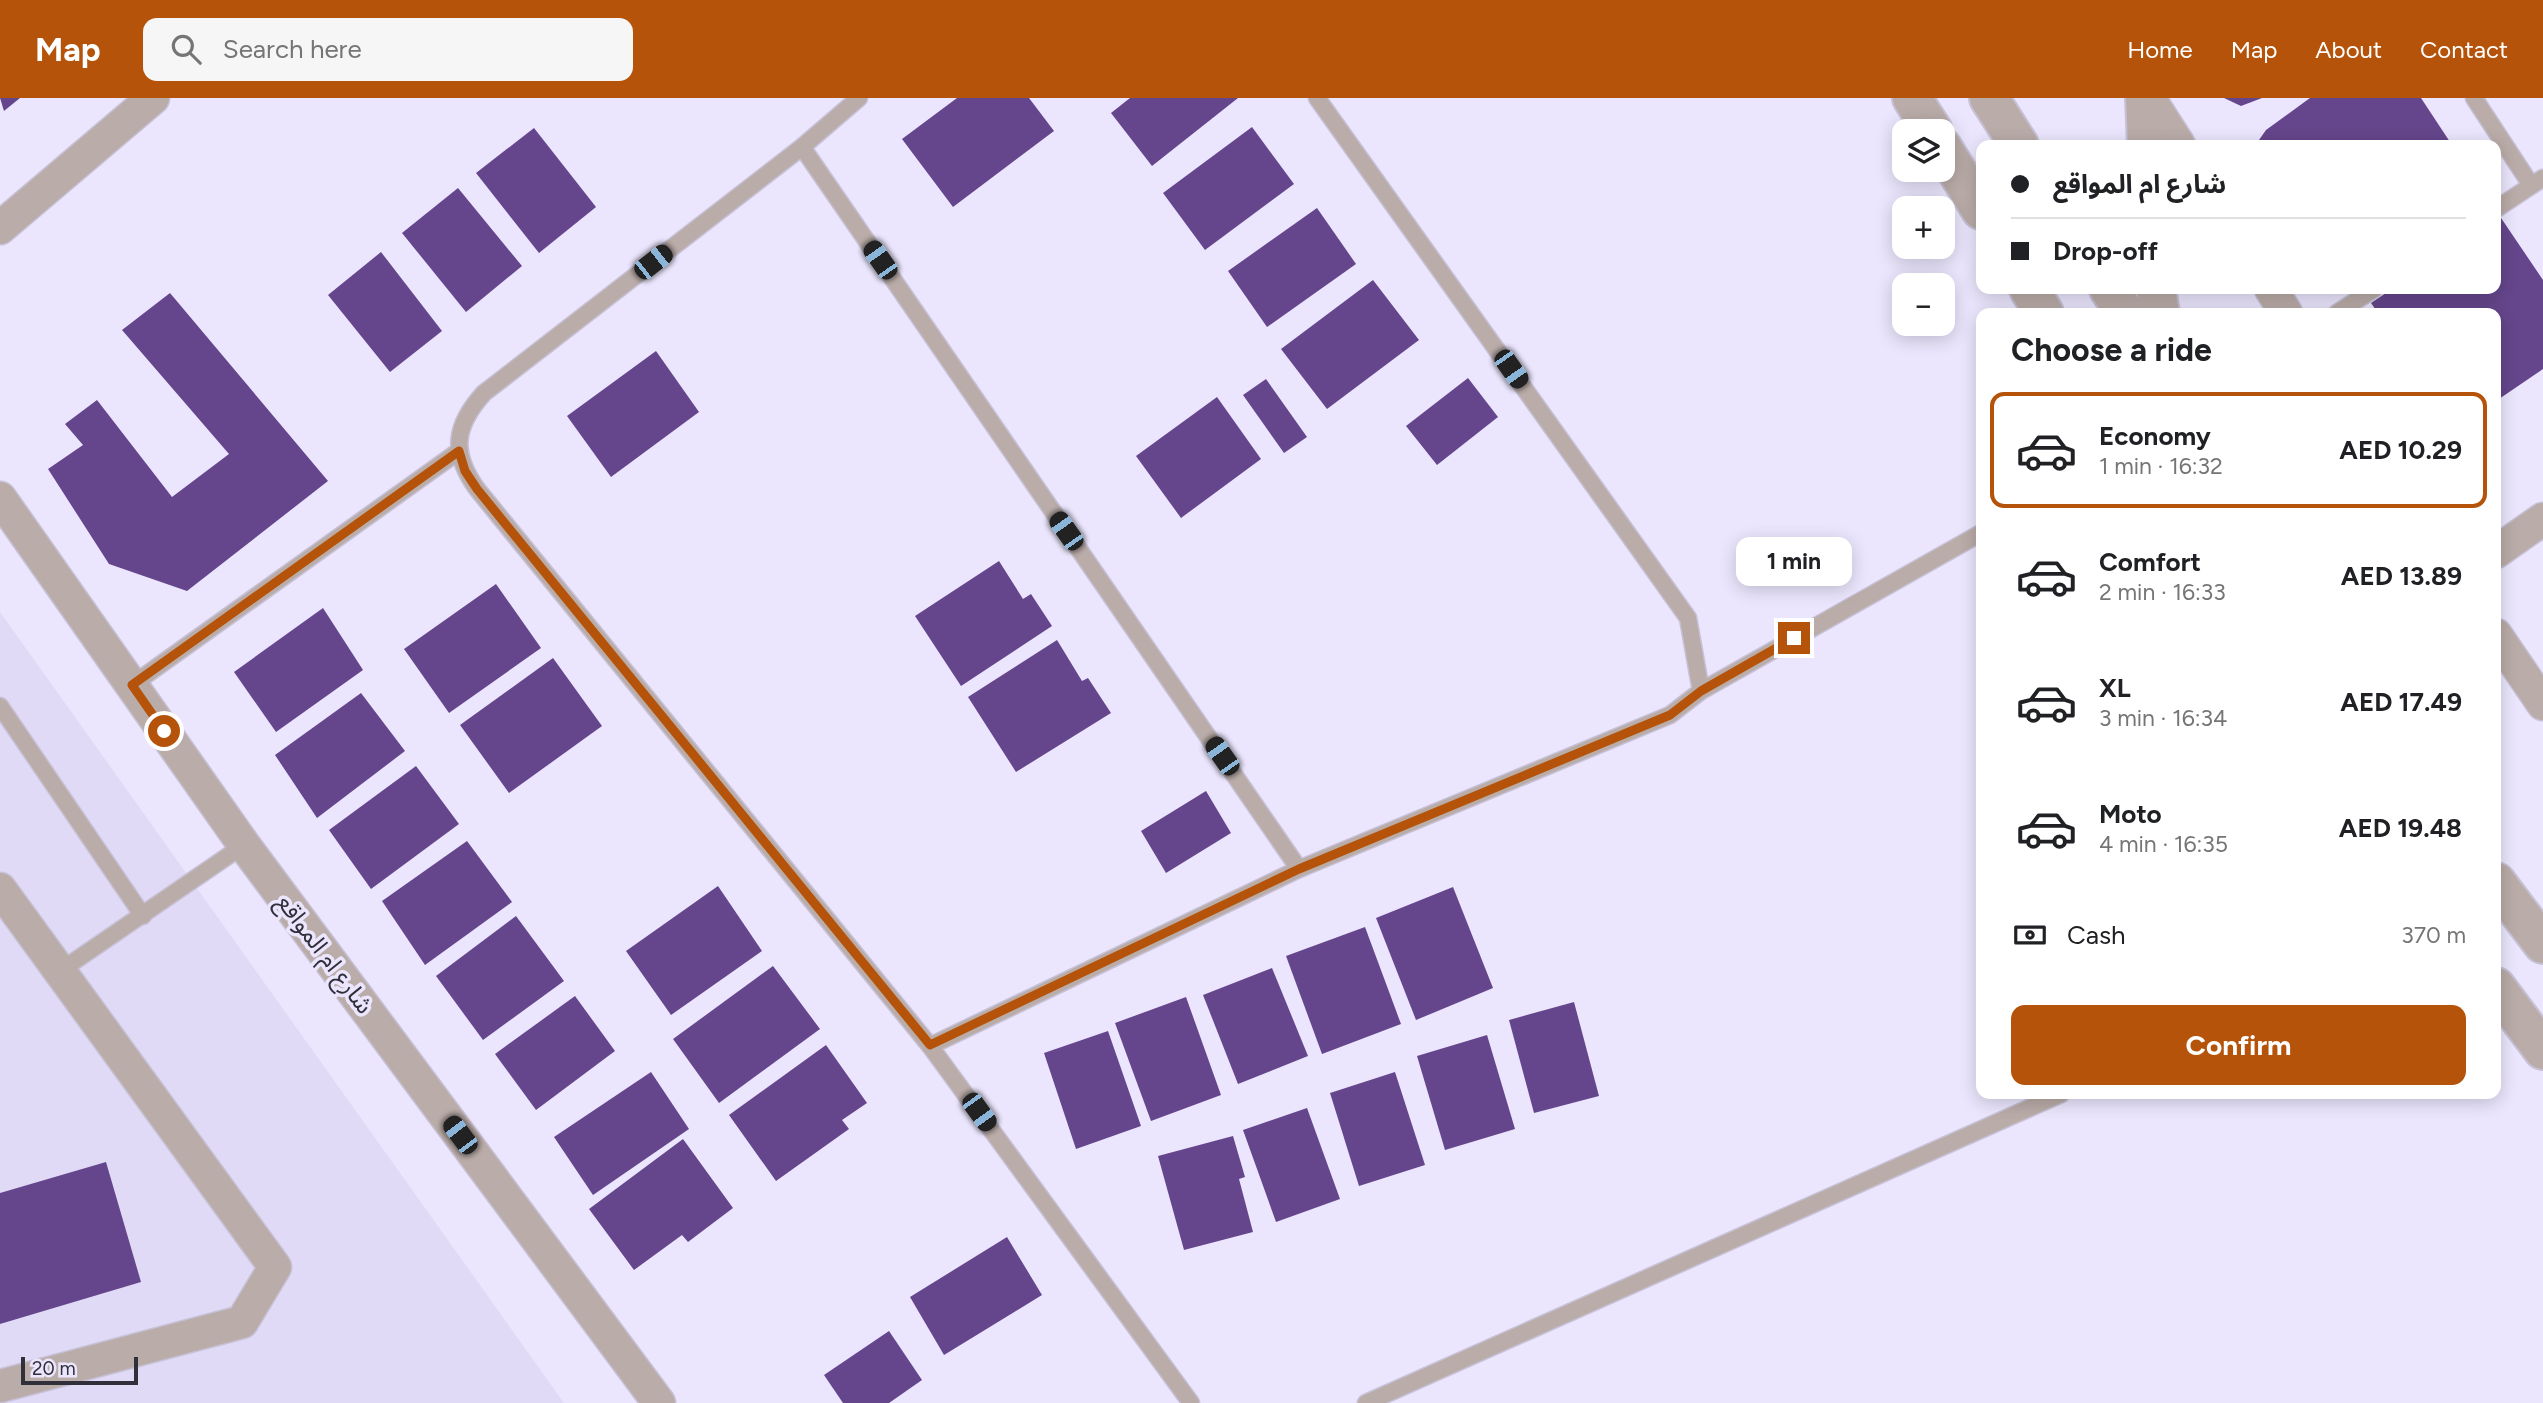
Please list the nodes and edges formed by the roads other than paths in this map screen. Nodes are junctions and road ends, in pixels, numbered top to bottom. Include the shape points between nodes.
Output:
1 (153, 98) edge
2 (859, 98) edge
3 (1317, 98) edge
4 (1912, 98) edge
5 (1989, 98) edge
6 (2147, 98) edge
7 (2474, 98) edge
8 (1925, 119) edge
9 (2016, 140) edge
10 (2147, 140) edge
11 (2176, 140) edge
12 (802, 148) junction
13 (1955, 168) edge
14 (2537, 182) edge
15 (1976, 202) edge
16 (2501, 206) edge
17 (0, 228) edge
18 (2366, 294) edge
19 (2345, 308) edge
20 (459, 451) junction
21 (0, 499) edge
22 (2543, 519) edge
23 (1976, 536) edge
24 (2501, 548) edge
25 (2501, 642) edge
26 (132, 685) junction
27 (1701, 691) junction
28 (2543, 704) edge
29 (0, 706) edge
30 (244, 845) junction
31 (1299, 869) junction
32 (2501, 888) edge
33 (0, 889) edge
34 (143, 916) junction
35 (2543, 944) edge
36 (60, 971) junction
37 (2501, 994) edge
38 (930, 1045) junction
39 (2543, 1049) edge
40 (2051, 1099) edge
41 (0, 1386) edge
42 (659, 1403) edge
43 (1191, 1403) edge
44 (1366, 1403) edge

1 - 17 street
2 - 12 lane
3 - 27 lane via 1688,618
4 - 8 street
5 - 9 street
6 - 10 street
6 - 11 street
7 - 14 lane
12 - 20 lane via 484,393 469,409
12 - 31 lane
13 - 15 street
14 - 16 lane
18 - 19 lane
20 - 26 lane
20 - 38 lane via 477,489
21 - 26 street, شارع ام المواقع
22 - 24 street
23 - 27 lane
25 - 28 street
26 - 30 street, شارع ام المواقع
27 - 31 lane via 1670,715
29 - 34 lane
30 - 34 lane
30 - 42 street, شارع ام المواقع
31 - 38 lane
32 - 35 street
33 - 36 street
34 - 36 lane
36 - 41 street via 275,1267 242,1322
37 - 39 street
38 - 43 lane
40 - 44 lane

